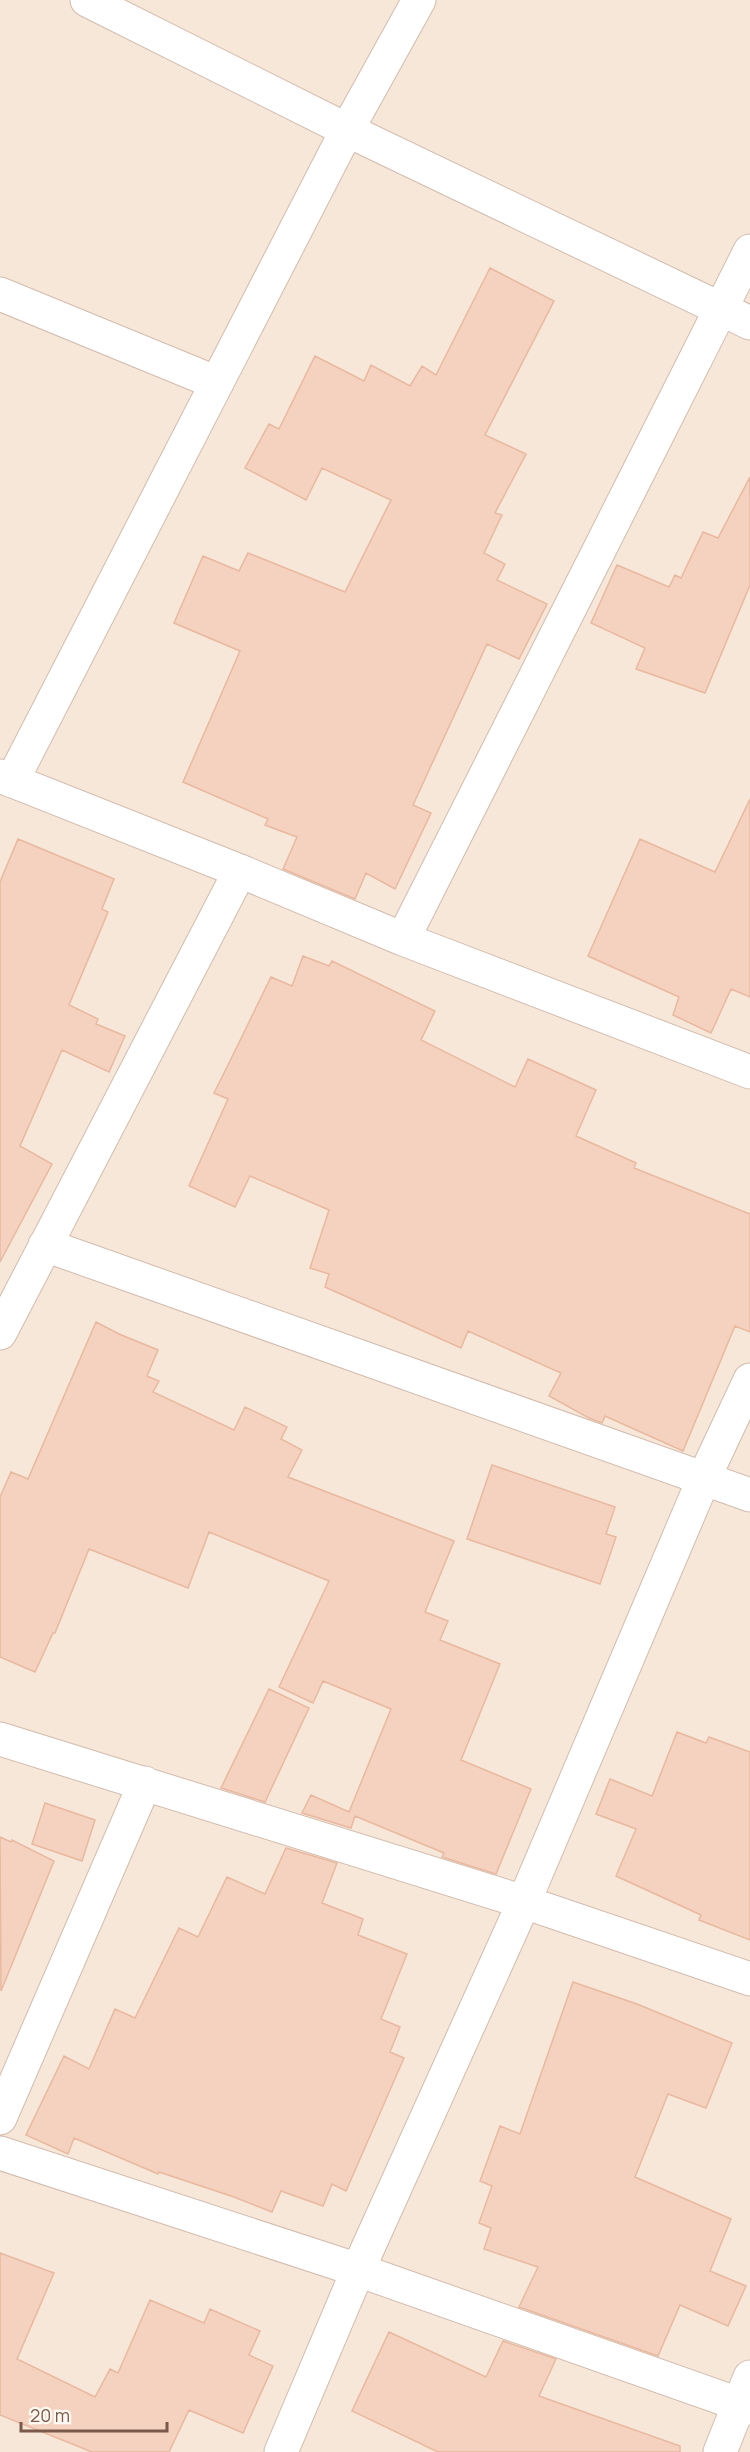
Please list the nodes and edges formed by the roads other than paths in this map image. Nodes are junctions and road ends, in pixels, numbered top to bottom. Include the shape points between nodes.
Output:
1 (87, 0) edge
2 (419, 0) edge
3 (346, 130) junction
4 (750, 251) edge
5 (0, 294) edge
6 (721, 310) junction
7 (750, 323) edge
8 (217, 382) junction
9 (6, 778) edge
10 (240, 871) junction
11 (403, 939) junction
12 (750, 1072) edge
13 (45, 1245) junction
14 (0, 1334) edge
15 (750, 1380) edge
16 (704, 1478) junction
17 (750, 1495) edge
18 (0, 1739) edge
19 (145, 1783) junction
20 (524, 1902) junction
21 (750, 1979) edge
22 (0, 2118) edge
23 (0, 2153) edge
24 (358, 2270) junction
25 (746, 2397) edge
26 (281, 2452) edge
27 (720, 2452) edge

1 - 3 street
2 - 3 street
3 - 6 street
3 - 8 street
4 - 6 street
5 - 8 street
6 - 7 street
6 - 11 street
8 - 9 street
9 - 10 street
10 - 11 street
10 - 13 street
11 - 12 street
13 - 14 street
13 - 16 street
15 - 16 street
16 - 17 street
16 - 20 street
18 - 19 street
19 - 20 street
19 - 22 street
20 - 21 street
20 - 24 street
23 - 24 street
24 - 25 street
24 - 26 street
25 - 27 street

